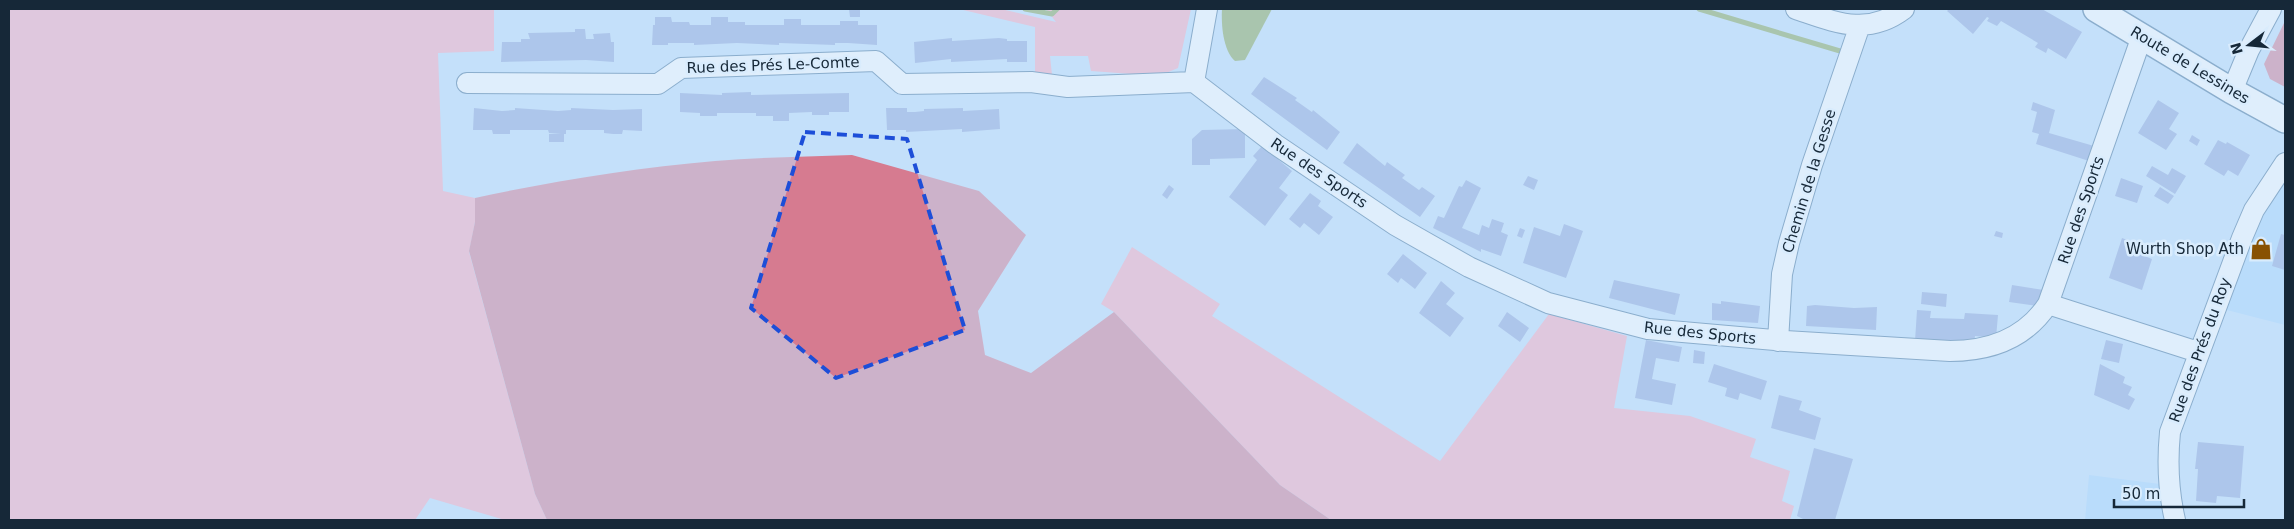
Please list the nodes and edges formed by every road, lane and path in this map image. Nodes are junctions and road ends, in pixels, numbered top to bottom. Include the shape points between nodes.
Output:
1 (1207, 9) edge
2 (1796, 9) edge
3 (1904, 9) edge
4 (2096, 9) edge
5 (2271, 9) edge
6 (1860, 25) junction
7 (2142, 36) junction
8 (1194, 82) junction
9 (467, 83) dead end
10 (2232, 91) junction
11 (2285, 120) edge
12 (2285, 163) edge
13 (2048, 304) junction
14 (1778, 341) junction
15 (2198, 352) junction
16 (2175, 520) edge

1 - 8 street
2 - 6 street via 1847,25
3 - 6 street via 1878,24
4 - 7 main road, Route de Lessines
5 - 10 street
6 - 14 street, Chemin de la Gesse via 1789,243 1782,274
7 - 10 main road, Route de Lessines
7 - 13 street, Rue des Sports
8 - 9 street, Rue des Prés Le-Comte via 1068,87 1031,82 902,84 876,61 681,68 658,84
8 - 14 street, Rue des Sports via 1275,144 1395,225 1469,267 1548,303 1648,329
10 - 11 main road, Route de Lessines
12 - 15 street, Rue des Prés du Roy via 2254,210
13 - 14 street, Rue des Sports via 2039,318 2011,338 1974,351
13 - 15 street
15 - 16 street, Rue des Prés du Roy via 2170,432 2168,485

